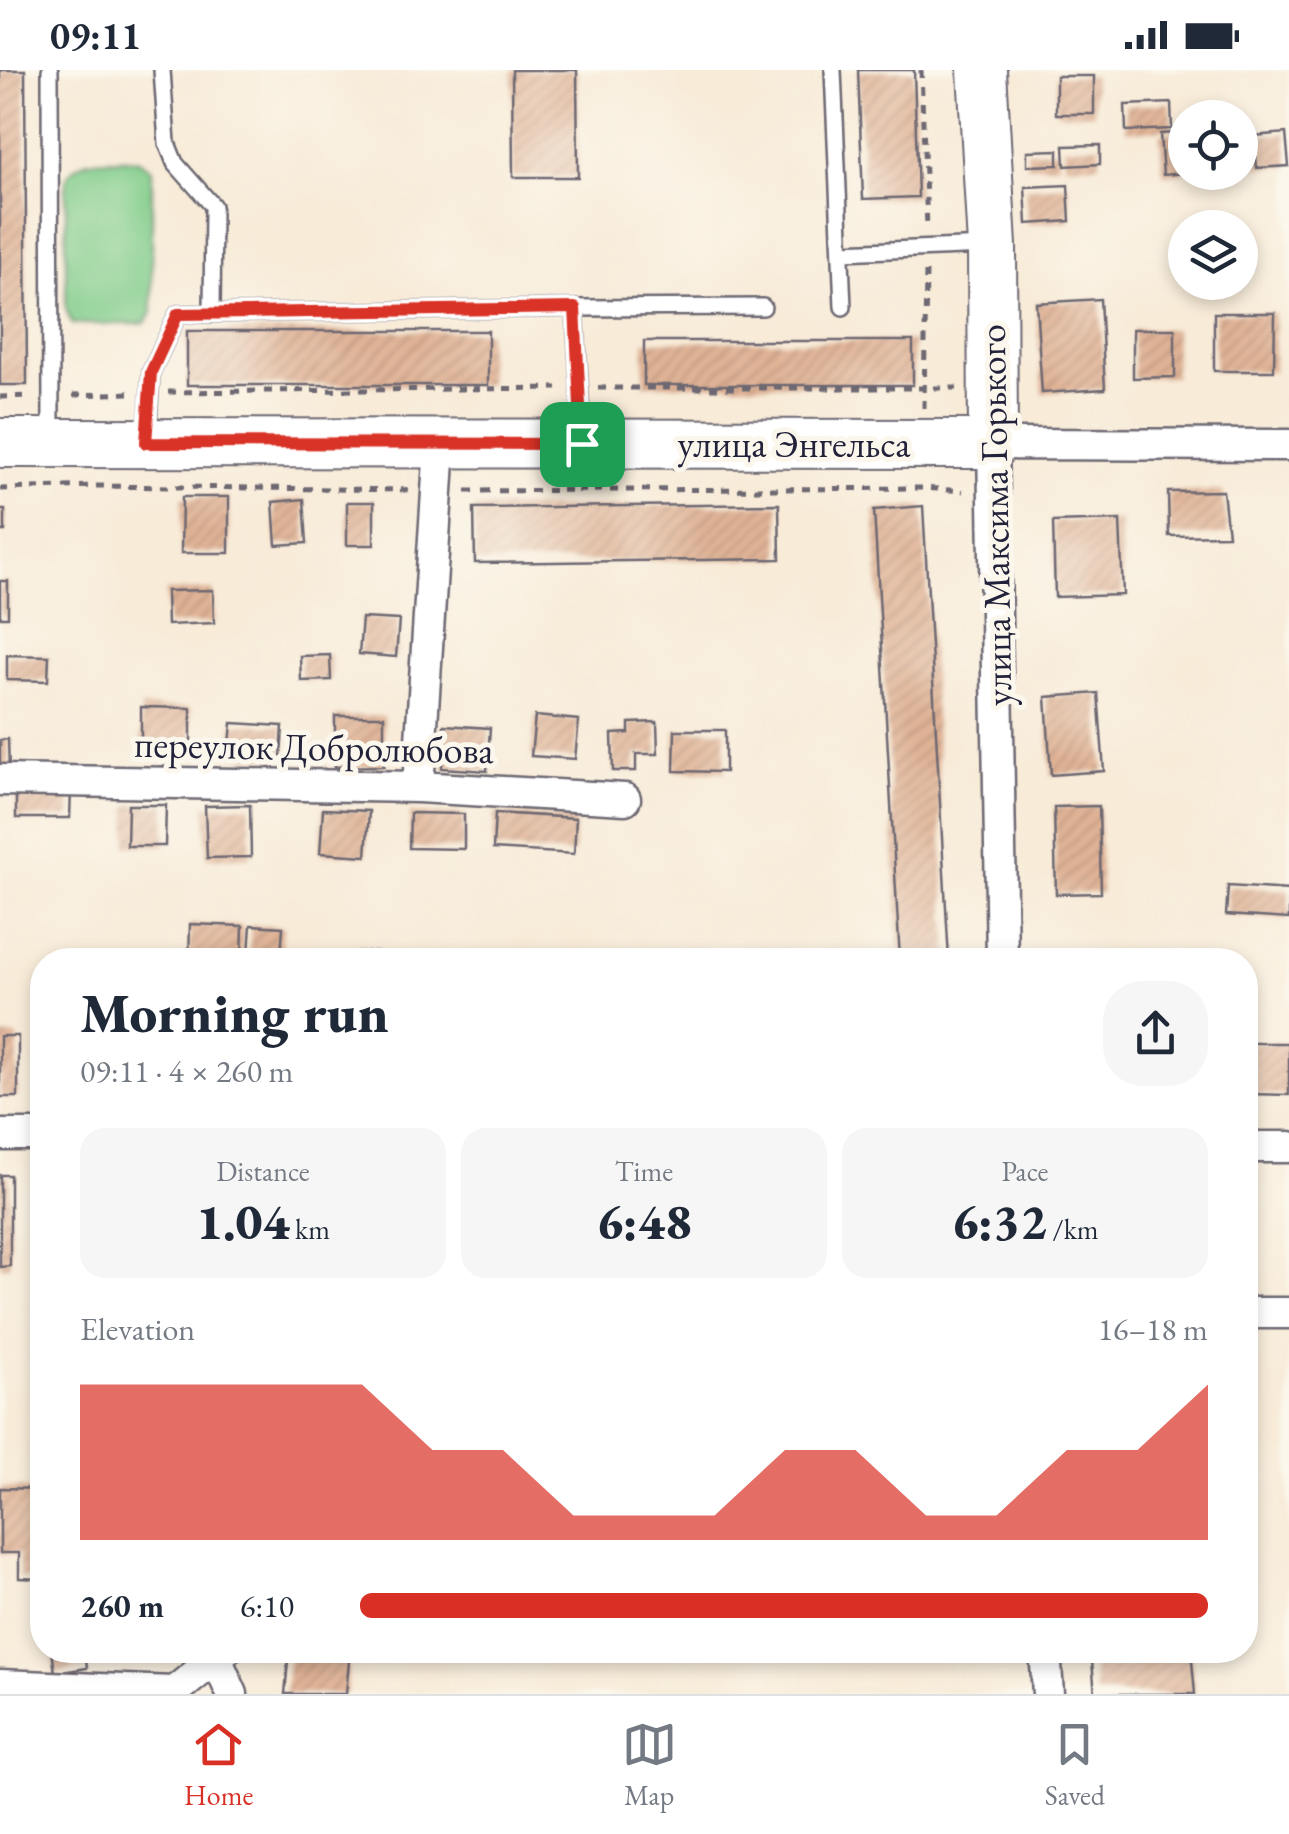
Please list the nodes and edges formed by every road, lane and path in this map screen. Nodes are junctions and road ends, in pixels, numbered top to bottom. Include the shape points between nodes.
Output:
1 (50, 70) edge
2 (162, 70) edge
3 (833, 70) edge
4 (982, 70) edge
5 (992, 246) junction
6 (841, 252) junction
7 (843, 306) dead end
8 (763, 307) dead end
9 (575, 308) junction
10 (212, 314) junction
11 (579, 388) junction
12 (972, 388) dead end
13 (150, 393) junction
14 (52, 395) junction
15 (0, 396) edge
16 (0, 443) edge
17 (52, 443) junction
18 (146, 443) junction
19 (582, 444) junction
20 (992, 444) junction
21 (1289, 445) edge
22 (439, 468) junction
23 (0, 488) edge
24 (963, 491) dead end
25 (0, 780) edge
26 (418, 787) junction
27 (625, 799) dead end
28 (1002, 948) edge
29 (0, 1135) edge
30 (30, 1136) edge
31 (1258, 1147) edge
32 (1289, 1147) edge
33 (1258, 1313) edge
34 (1289, 1314) edge
35 (210, 1663) edge
36 (223, 1663) edge
37 (0, 1685) edge
38 (232, 1694) edge

1 - 14 lane
2 - 10 lane via 174,163 212,206
3 - 6 lane
4 - 5 main road, улица Максима Горького
5 - 6 lane
5 - 20 main road, улица Максима Горького
6 - 7 lane
8 - 9 lane
9 - 10 lane
9 - 11 lane
10 - 13 lane via 178,314 151,372
11 - 12 path
11 - 13 path
11 - 19 lane
13 - 14 path
13 - 18 lane
14 - 15 path
14 - 17 lane
16 - 17 main road, улица Энгельса
17 - 18 main road, улица Энгельса
18 - 22 main road, улица Энгельса
19 - 20 main road, улица Энгельса
19 - 22 main road, улица Энгельса
20 - 21 street, улица Энгельса
20 - 28 street, улица Максима Горького
22 - 23 path
22 - 24 path
22 - 26 street
25 - 26 street, переулок Добролюбова
26 - 27 street, переулок Добролюбова
29 - 30 street
31 - 32 street
33 - 34 street
35 - 37 street via 174,1692
36 - 38 street

